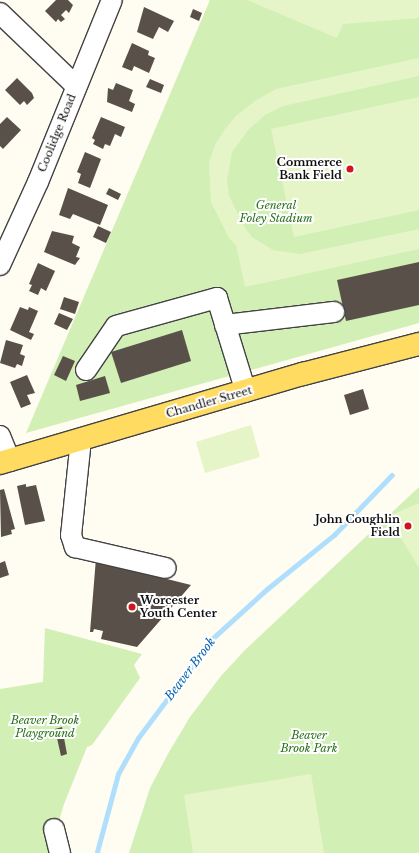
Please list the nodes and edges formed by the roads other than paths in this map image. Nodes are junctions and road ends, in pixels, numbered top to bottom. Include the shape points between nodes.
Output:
1 (112, 0) edge
2 (0, 13) edge
3 (76, 86) junction
4 (0, 265) edge
5 (334, 312) dead end
6 (225, 325) junction
7 (419, 344) edge
8 (86, 370) dead end
9 (246, 392) junction
10 (0, 436) edge
11 (82, 439) junction
12 (5, 462) edge
13 (166, 568) dead end
14 (54, 829) dead end
15 (60, 853) edge

1 - 3 street, Coolidge Road
2 - 3 street
3 - 4 street, Coolidge Road via 38,182
5 - 6 street
6 - 8 street via 217,298 116,326
6 - 9 street
7 - 9 main road, Chandler Street via 370,354
9 - 11 main road, Chandler Street
10 - 12 street
11 - 12 main road, Chandler Street
11 - 13 street via 70,535 75,547
14 - 15 street

